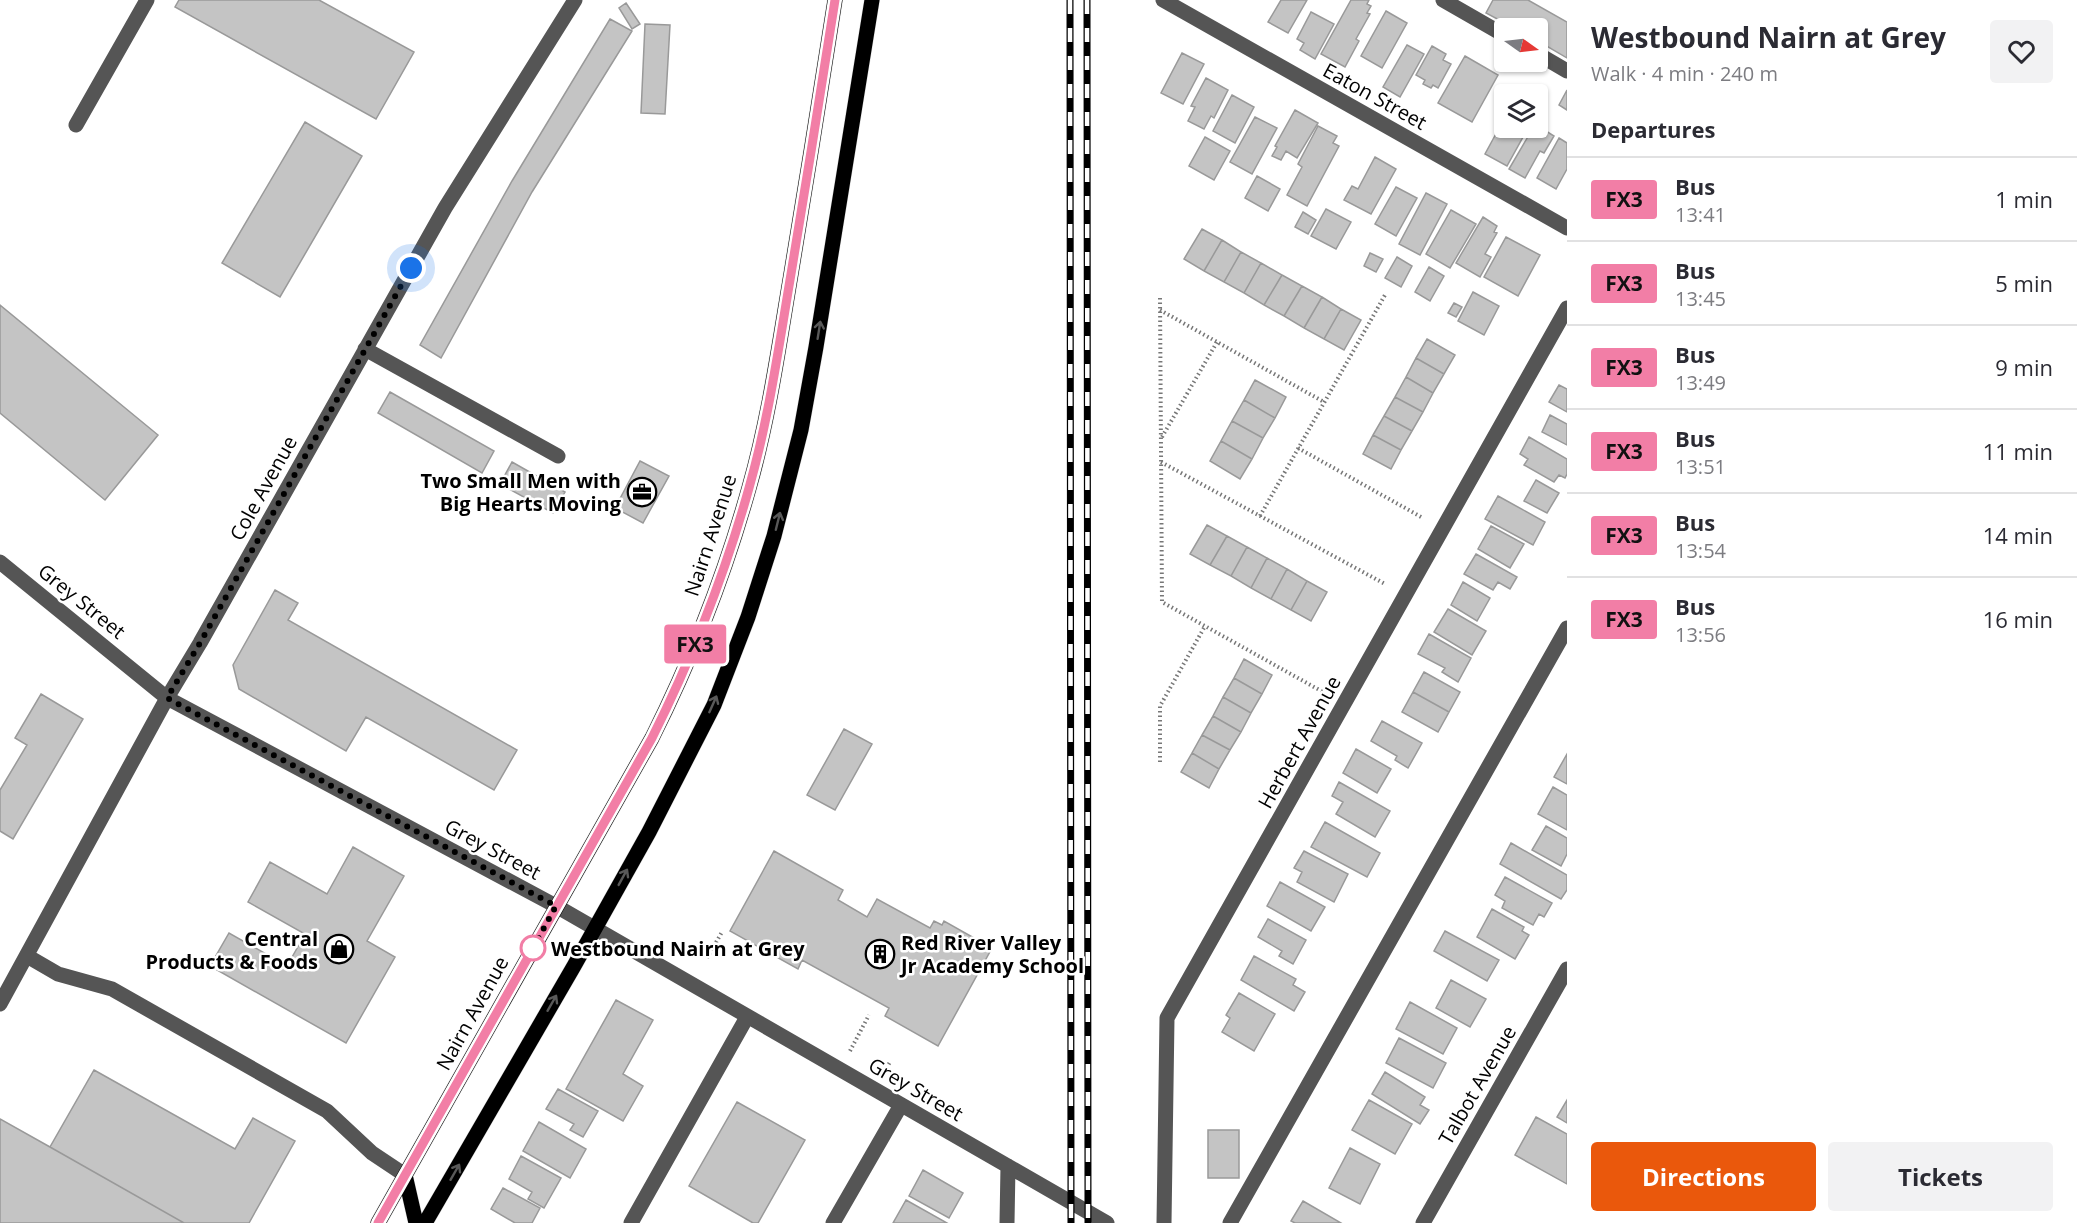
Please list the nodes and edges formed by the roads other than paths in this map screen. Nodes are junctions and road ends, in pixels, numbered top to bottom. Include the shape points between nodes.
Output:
1 (147, 0) edge
2 (835, 0) edge
3 (872, 0) edge
4 (1163, 0) edge
5 (1443, 0) edge
6 (572, 1) edge
7 (1494, 29) edge
8 (1548, 60) edge
9 (1567, 71) edge
10 (76, 125) dead end
11 (1567, 228) edge
12 (1567, 308) edge
13 (365, 349) junction
14 (558, 456) dead end
15 (0, 562) edge
16 (1567, 628) edge
17 (167, 698) junction
18 (556, 906) junction
19 (594, 928) junction
20 (27, 956) junction
21 (1567, 969) edge
22 (0, 1004) edge
23 (747, 1017) junction
24 (901, 1105) junction
25 (1008, 1166) junction
26 (405, 1175) junction
27 (378, 1223) edge
28 (416, 1223) edge
29 (426, 1223) edge
30 (630, 1223) edge
31 (834, 1223) edge
32 (1007, 1223) edge
33 (1107, 1223) edge
34 (1164, 1223) edge
35 (1230, 1223) edge
36 (1423, 1223) edge

1 - 10 street
2 - 18 main road, Nairn Avenue via 783,322 761,438 735,535 696,641 652,738
19 -> 3 main road via 714,705 766,564 801,430
4 - 11 street, Eaton Street
5 - 7 street
6 - 13 street, Cole Avenue via 445,207
8 - 9 street
12 - 34 street, Herbert Avenue via 1167,1018
13 - 14 street
13 - 17 street, Cole Avenue
15 - 17 street, Grey Street
16 - 35 street
17 - 18 street, Grey Street
17 - 20 street, Cole Avenue
18 - 19 street, Grey Street
18 - 26 main road, Nairn Avenue
19 - 23 street, Grey Street
29 -> 19 main road
20 - 22 street, Cole Avenue
20 - 26 street via 58,974 112,988 327,1111 372,1153
21 - 36 street, Talbot Avenue
23 - 24 street, Grey Street
23 - 30 street
24 - 25 street, Grey Street
24 - 31 street
25 - 32 street
25 - 33 street, Grey Street
26 - 27 main road, Nairn Avenue
26 - 28 main road

